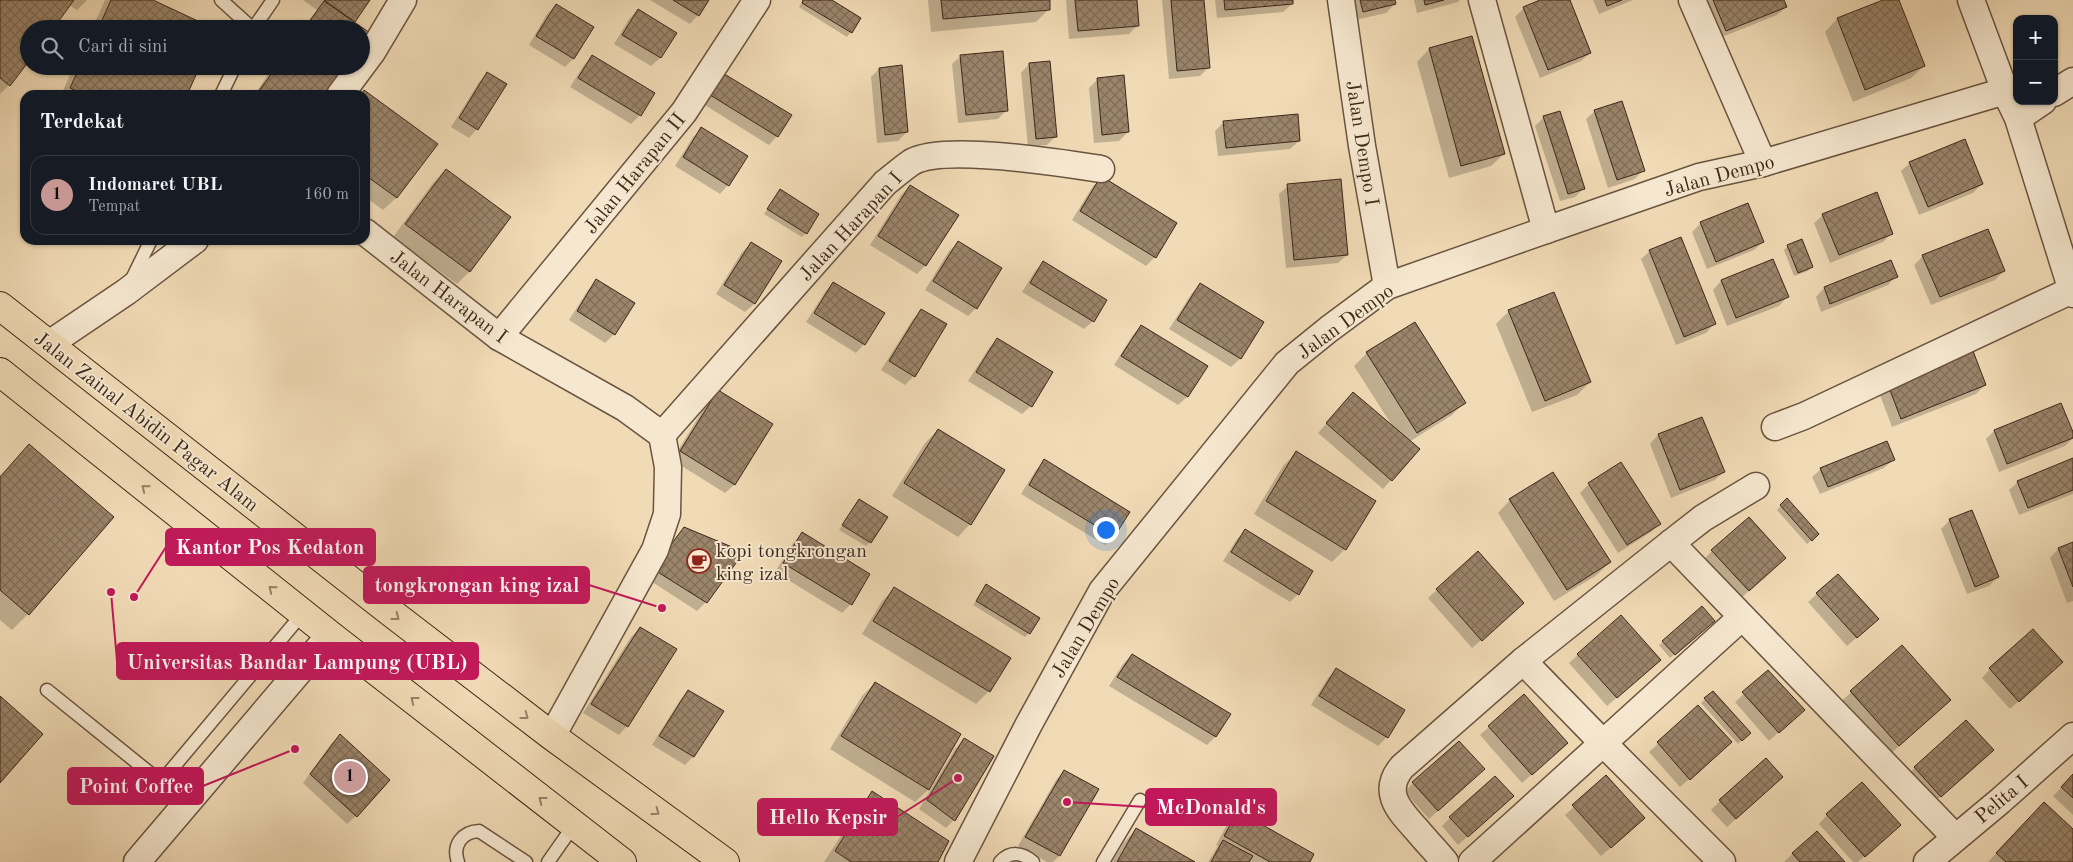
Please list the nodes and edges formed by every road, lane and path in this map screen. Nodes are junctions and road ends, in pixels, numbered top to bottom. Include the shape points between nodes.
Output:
1 (221, 0) edge
2 (273, 0) edge
3 (403, 0) edge
4 (757, 0) edge
5 (1341, 0) edge
6 (1482, 0) edge
7 (1692, 0) edge
8 (1971, 0) edge
9 (243, 20) edge
10 (259, 20) edge
11 (370, 55) edge
12 (231, 75) edge
13 (355, 75) edge
14 (2073, 81) edge
15 (223, 90) edge
16 (344, 90) edge
17 (2005, 91) junction
18 (2058, 91) edge
19 (2037, 105) edge
20 (2018, 118) junction
21 (1764, 163) junction
22 (1101, 169) dead end
23 (1546, 230) junction
24 (370, 236) edge
25 (149, 245) edge
26 (188, 245) edge
27 (1387, 286) junction
28 (126, 292) junction
29 (2072, 292) edge
30 (0, 306) edge
31 (499, 337) junction
32 (49, 344) junction
33 (0, 372) edge
34 (1775, 427) dead end
35 (662, 435) junction
36 (1756, 486) dead end
37 (1671, 543) junction
38 (303, 613) junction
39 (1742, 617) junction
40 (330, 635) junction
41 (1523, 661) junction
42 (47, 690) dead end
43 (552, 736) junction
44 (2073, 736) edge
45 (1604, 744) junction
46 (161, 782) junction
47 (1140, 800) dead end
48 (187, 803) junction
49 (574, 825) junction
50 (1955, 837) junction
51 (137, 862) edge
52 (458, 862) edge
53 (526, 862) edge
54 (548, 862) edge
55 (622, 862) edge
56 (725, 862) edge
57 (958, 862) edge
58 (1000, 862) edge
59 (1033, 862) edge
60 (1103, 862) edge
61 (1446, 862) edge
62 (1472, 862) edge
63 (1722, 862) edge
64 (1927, 862) edge

1 - 9 lane
2 - 10 lane
3 - 11 street
4 - 31 street, Jalan Harapan II via 684,112
5 - 27 street, Jalan Dempo I
6 - 23 street
7 - 21 street
8 - 17 street
12 - 15 lane
13 - 16 street
14 - 18 street
17 - 20 street
17 - 21 street, Jalan Dempo
19 - 20 street
20 - 29 street
21 - 23 street, Jalan Dempo via 1699,177
22 - 35 street, Jalan Harapan I via 957,154 932,155 913,162 885,183
23 - 27 street, Jalan Dempo
24 - 31 street, Jalan Harapan I
25 - 28 lane
26 - 28 street
27 - 57 street, Jalan Dempo via 1287,363 1102,591
28 - 32 street
29 - 34 street
30 - 32 highway, Jalan Zainal Abidin Pagar Alam
31 - 35 street, Jalan Harapan I via 625,408
32 -> 43 highway, Jalan Zainal Abidin Pagar Alam
38 -> 33 highway
35 - 43 street via 668,466 667,514 655,550
36 - 37 street via 1703,518
37 - 39 street
37 - 41 street
38 - 40 highway
38 - 46 lane
39 - 45 street
39 - 50 street
40 - 48 street
49 -> 40 highway
41 - 45 street
41 - 61 street via 1421,748 1395,775 1393,796 1398,809
42 - 46 lane
43 -> 56 highway, Jalan Zainal Abidin Pagar Alam
44 - 50 street, Pelita I
45 - 62 street
45 - 63 street
46 - 48 lane
47 - 60 lane
48 - 51 street
49 - 54 lane
49 - 55 highway
50 - 64 street, Pelita I
52 - 53 lane via 455,855 459,840 470,832 479,831
58 - 59 lane via 1007,855 1016,854 1027,856

